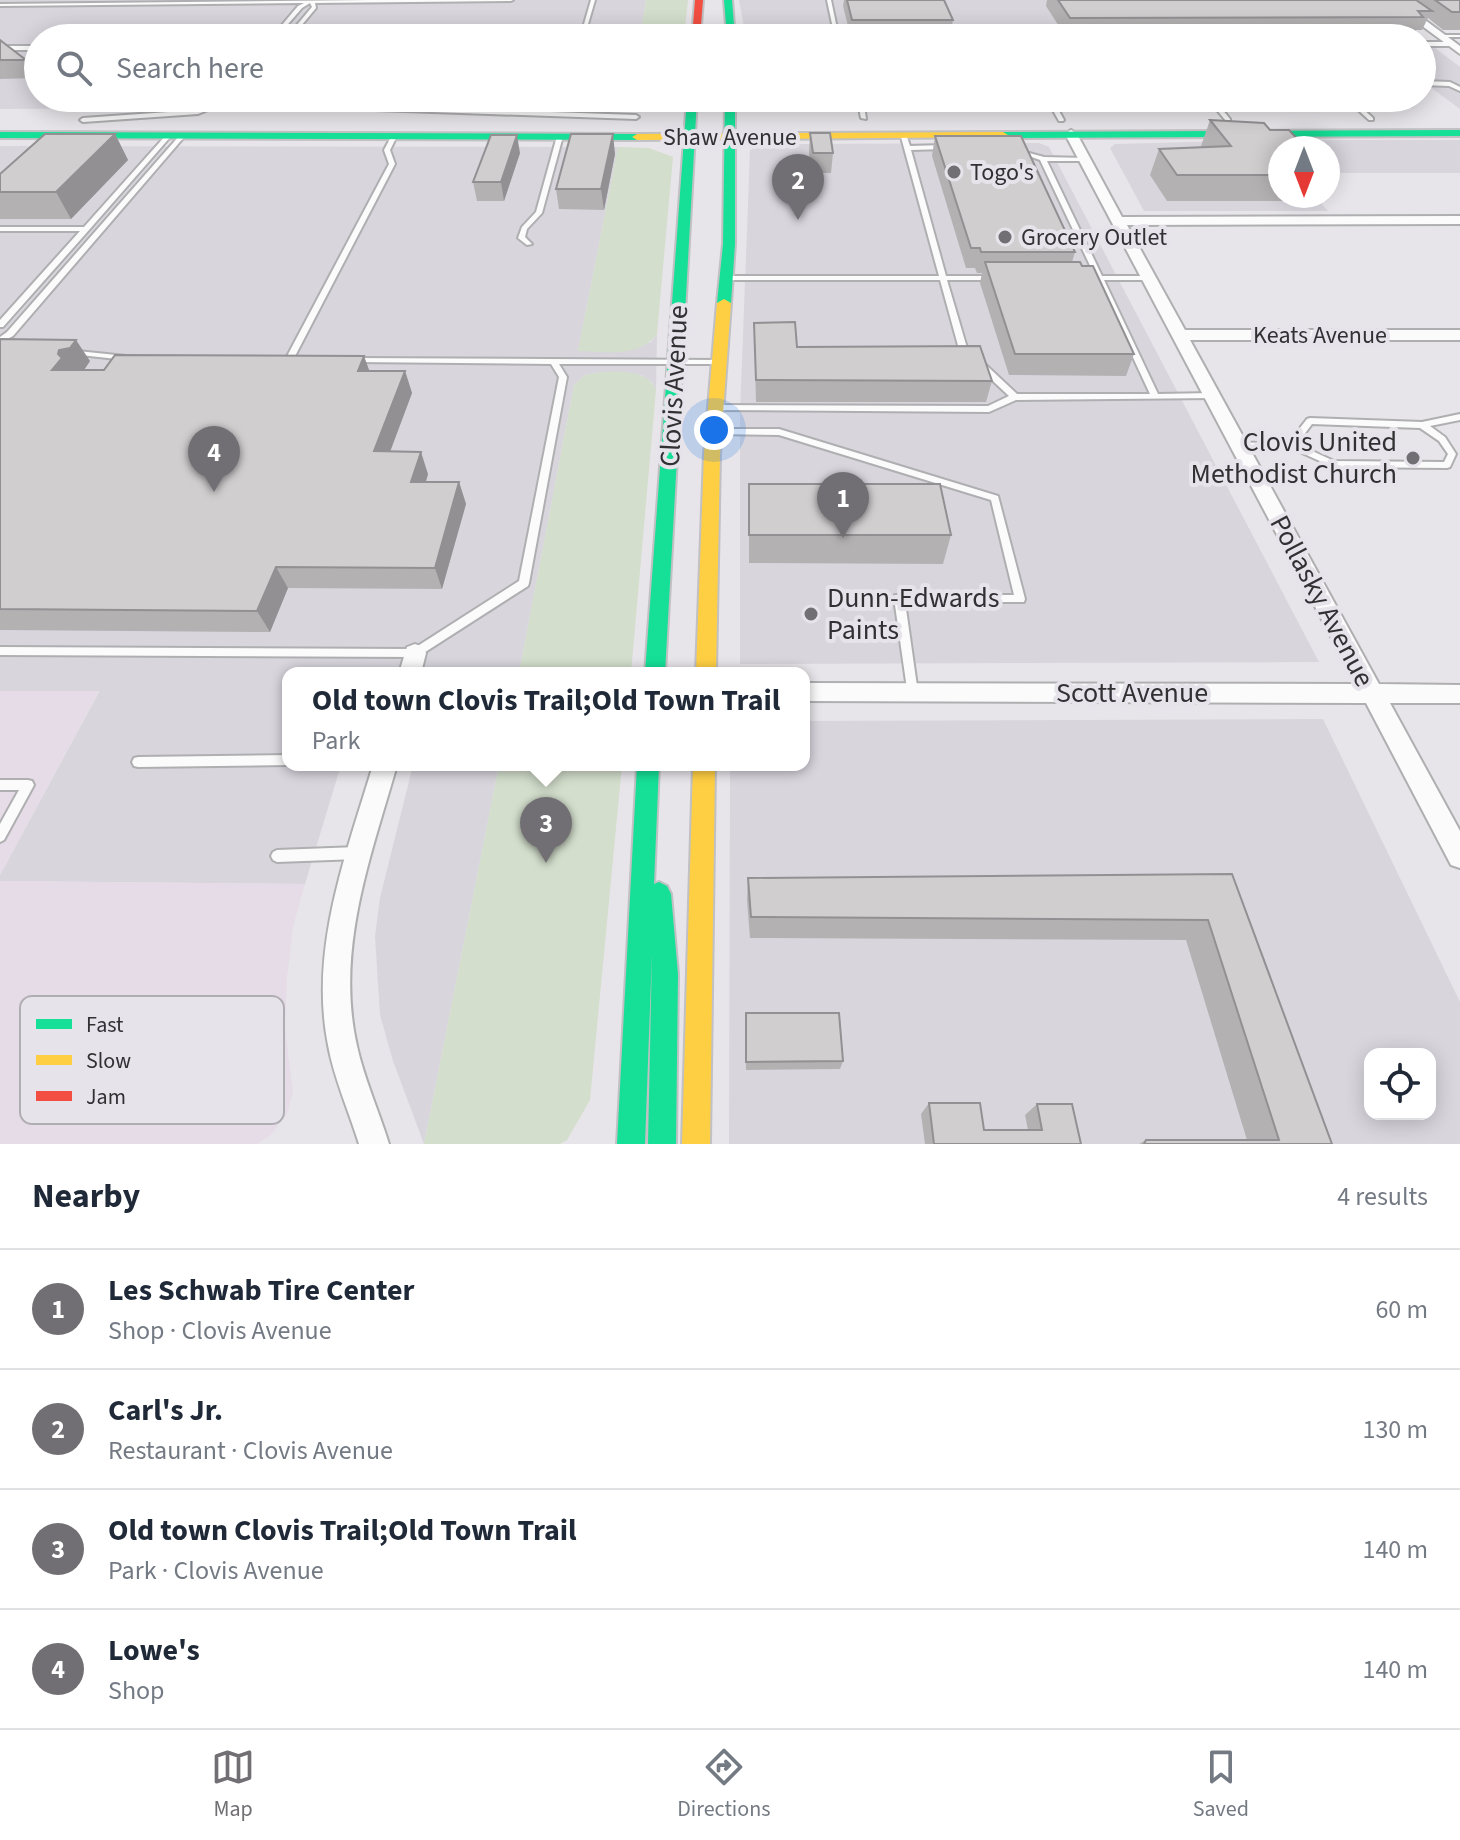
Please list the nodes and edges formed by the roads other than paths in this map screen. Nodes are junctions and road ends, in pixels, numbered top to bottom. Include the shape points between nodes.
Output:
1 (511, 0) edge
2 (593, 0) edge
3 (699, 0) edge
4 (728, 0) edge
5 (829, 0) edge
6 (1392, 0) edge
7 (312, 1) edge
8 (0, 5) edge
9 (285, 24) edge
10 (300, 24) edge
11 (586, 24) edge
12 (697, 24) edge
13 (730, 24) edge
14 (834, 24) edge
15 (1424, 24) edge
16 (1436, 33) edge
17 (1440, 36) junction
18 (1460, 36) edge
19 (1436, 44) edge
20 (1450, 44) junction
21 (0, 48) edge
22 (24, 48) edge
23 (1460, 51) edge
24 (1436, 84) edge
25 (1460, 89) edge
26 (198, 112) edge
27 (492, 112) edge
28 (697, 112) edge
29 (711, 112) edge
30 (863, 112) edge
31 (1057, 112) edge
32 (1221, 112) edge
33 (1363, 112) edge
34 (636, 117) junction
35 (864, 118) junction
36 (372, 119) junction
37 (1371, 119) junction
38 (1460, 119) edge
39 (0, 120) edge
40 (83, 120) junction
41 (700, 120) junction
42 (1228, 120) junction
43 (1066, 127) junction
44 (1460, 133) edge
45 (0, 135) edge
46 (176, 135) junction
47 (394, 136) junction
48 (560, 136) junction
49 (688, 137) junction
50 (905, 142) junction
51 (950, 147) edge
52 (1007, 147) edge
53 (1043, 159) junction
54 (1084, 159) junction
55 (1460, 220) edge
56 (1118, 221) junction
57 (0, 229) edge
58 (84, 229) junction
59 (101, 229) junction
60 (529, 244) dead end
61 (727, 278) junction
62 (943, 278) junction
63 (1006, 278) edge
64 (1084, 278) edge
65 (1099, 278) junction
66 (1148, 278) junction
67 (0, 325) edge
68 (1179, 335) junction
69 (1460, 335) edge
70 (0, 341) edge
71 (57, 352) edge
72 (274, 360) edge
73 (289, 360) junction
74 (301, 360) edge
75 (339, 360) edge
76 (554, 361) junction
77 (676, 362) junction
78 (720, 362) junction
79 (124, 367) edge
80 (1155, 396) junction
81 (1212, 396) junction
82 (1015, 397) junction
83 (716, 408) junction
84 (1460, 417) edge
85 (1422, 425) junction
86 (714, 432) junction
87 (1292, 445) junction
88 (1239, 446) junction
89 (669, 464) junction
90 (683, 532) dead end
91 (0, 651) edge
92 (412, 663) edge
93 (655, 667) edge
94 (706, 667) edge
95 (810, 692) edge
96 (912, 693) junction
97 (1373, 693) junction
98 (1460, 694) edge
99 (282, 760) edge
100 (138, 762) dead end
101 (383, 771) edge
102 (648, 771) edge
103 (648, 771) edge
104 (704, 771) edge
105 (0, 785) edge
106 (0, 836) edge
107 (360, 853) junction
108 (277, 856) dead end
109 (1460, 856) edge
110 (374, 1144) edge
111 (631, 1144) edge
112 (662, 1144) edge
113 (696, 1144) edge

1 - 7 lane
2 - 11 lane
3 - 12 main road
4 - 13 main road
5 - 14 lane
6 - 15 street
7 - 8 lane
7 - 9 lane
7 - 10 lane via 314,7
16 - 17 street
17 - 18 lane
17 - 20 street
19 - 20 lane
20 - 23 street
21 - 22 lane
24 - 25 lane
26 - 40 lane
27 - 34 lane
28 - 41 main road, Clovis Avenue
29 - 41 main road, Clovis Avenue
30 - 35 lane
31 - 43 lane
32 - 42 lane
33 - 37 lane
34 - 36 main road, Shaw Avenue
34 - 41 main road, Shaw Avenue
35 - 41 main road, Shaw Avenue
35 - 43 main road, Shaw Avenue
36 - 40 main road, Shaw Avenue
36 - 46 main road via 309,127 194,128
37 - 38 main road
37 - 42 main road
39 - 40 main road, Shaw Avenue
41 - 49 main road, Shaw Avenue
41 - 49 main road, Clovis Avenue
41 - 50 main road, Shaw Avenue
41 - 61 main road, Clovis Avenue
42 - 43 main road via 1218,126
43 - 44 main road, Shaw Avenue
43 - 50 main road, Shaw Avenue
43 - 54 street, Pollasky Avenue
45 - 46 main road, Shaw Avenue
46 - 47 main road, Shaw Avenue
46 - 58 lane
46 - 59 lane
47 - 48 main road, Shaw Avenue
47 - 73 lane via 387,150 392,164
48 - 49 main road, Shaw Avenue
48 - 60 lane via 539,213 521,238
49 - 77 main road, Clovis Avenue
50 - 51 lane
50 - 62 lane
52 - 53 lane
53 - 54 lane
53 - 65 lane
54 - 56 street, Pollasky Avenue
55 - 56 street
56 - 66 street, Pollasky Avenue
57 - 58 lane
58 - 59 lane
58 - 67 lane
59 - 70 lane
61 - 62 lane
61 - 78 main road, Clovis Avenue
62 - 63 lane
62 - 82 lane via 963,349
64 - 65 lane
65 - 66 lane
65 - 80 lane
66 - 68 street, Pollasky Avenue
68 - 69 street, Keats Avenue
68 - 81 street, Pollasky Avenue
71 - 79 lane via 137,359
72 - 73 lane
73 - 74 lane
75 - 76 lane
76 - 77 lane
76 - 92 lane via 563,377 524,583
77 - 78 lane
77 - 89 main road, Clovis Avenue
78 - 83 main road, Clovis Avenue
80 - 81 lane
80 - 82 lane
81 - 88 street, Pollasky Avenue
82 - 83 lane via 989,409
83 - 86 main road, Clovis Avenue
84 - 85 lane
85 - 87 lane via 1310,421
85 - 87 lane via 1452,454 1447,465 1333,464
86 - 94 main road, Clovis Avenue
86 - 96 lane via 779,432 995,498 1020,599 899,598
87 - 88 lane
88 - 97 street, Pollasky Avenue
89 - 90 main road
89 - 93 main road, Clovis Avenue
91 - 92 lane
95 - 96 street, Scott Avenue
96 - 97 street, Scott Avenue
97 - 98 street, Scott Avenue
97 - 109 street, Pollasky Avenue
99 - 100 lane
101 - 107 street
102 - 111 main road
103 - 112 main road via 666,974
104 - 113 main road
105 - 106 lane via 28,785
107 - 108 lane
107 - 110 street via 342,928 337,1004 342,1045

